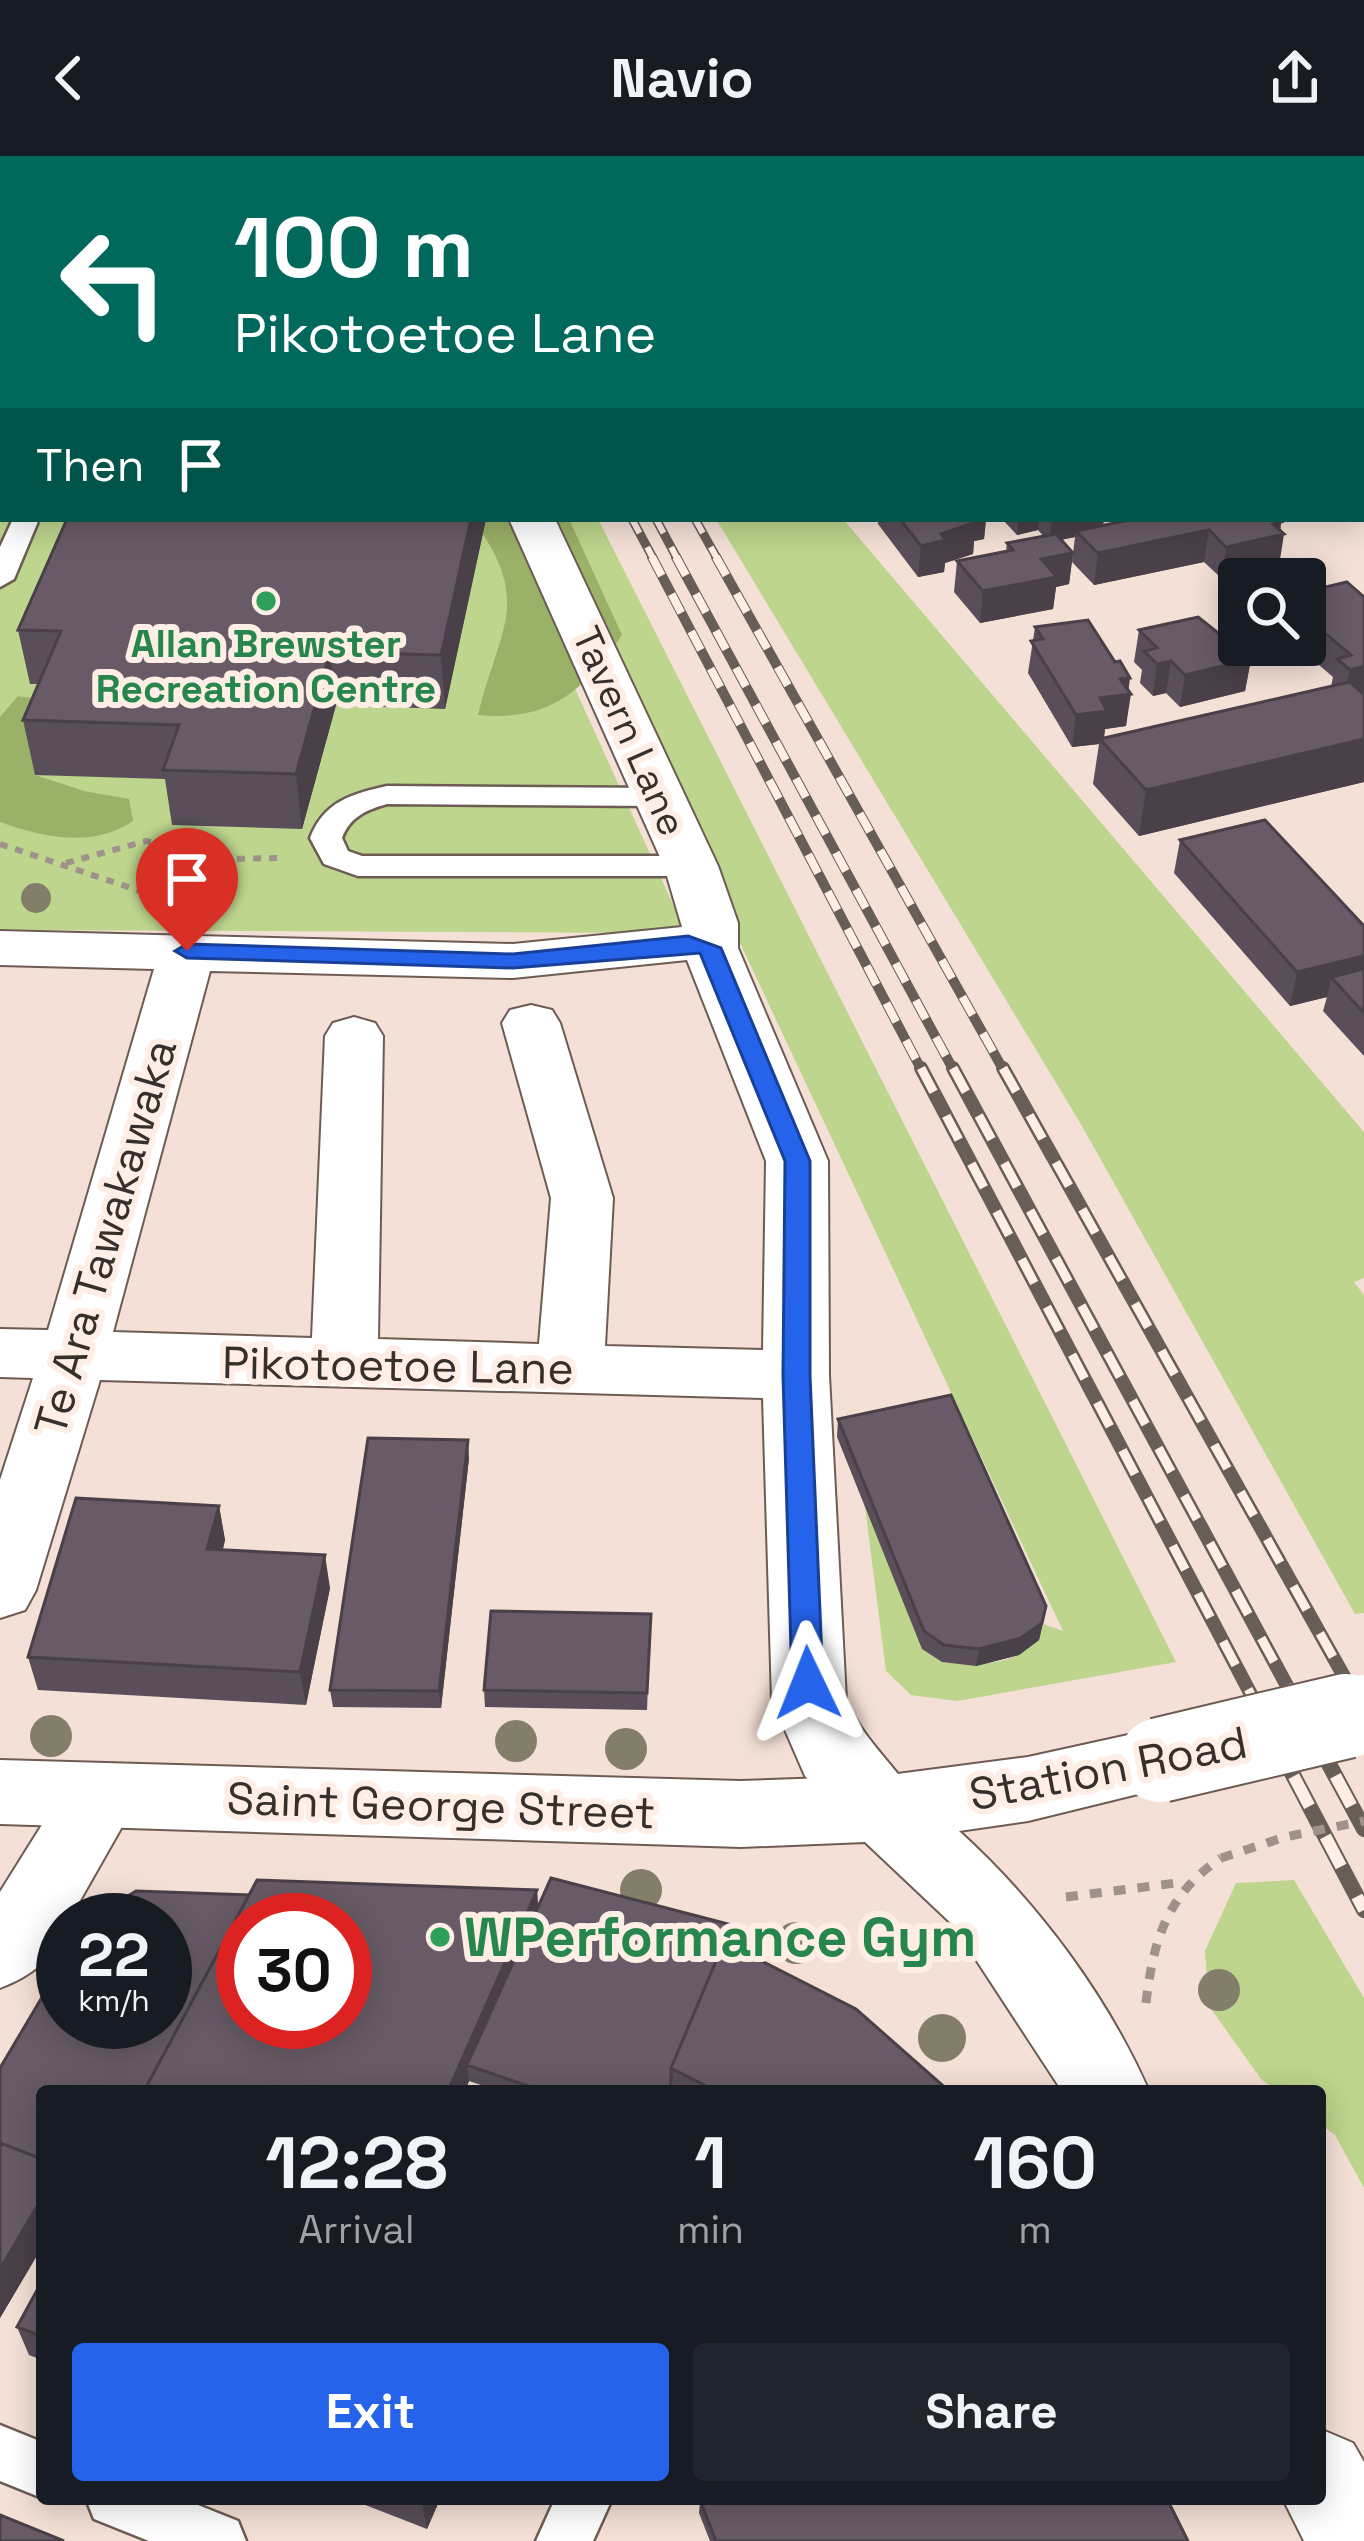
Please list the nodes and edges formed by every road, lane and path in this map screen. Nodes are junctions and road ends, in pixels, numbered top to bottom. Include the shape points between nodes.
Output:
1 (25, 522) edge
2 (533, 522) edge
3 (0, 579) edge
4 (660, 797) junction
5 (0, 844) edge
6 (66, 863) junction
7 (691, 866) junction
8 (157, 896) dead end
9 (181, 927) junction
10 (710, 948) junction
11 (4, 958) edge
12 (531, 1023) dead end
13 (354, 1036) dead end
14 (0, 1353) edge
15 (73, 1358) junction
16 (344, 1363) junction
17 (570, 1369) junction
18 (796, 1375) junction
19 (0, 1590) edge
20 (1354, 1718) edge
21 (0, 1792) edge
22 (102, 1795) junction
23 (882, 1809) junction
24 (1364, 1821) edge
25 (0, 1952) edge
26 (1144, 2023) dead end
27 (1104, 2085) edge
28 (0, 2453) edge
29 (36, 2468) edge
30 (1326, 2487) edge
31 (129, 2505) edge
32 (581, 2505) edge
33 (218, 2541) edge
34 (564, 2541) edge
35 (1356, 2541) edge

1 - 3 lane
2 - 4 street, Tavern Lane
4 - 7 street, Tavern Lane
4 - 7 lane via 387,795 353,802 331,819 326,838 335,857 358,866
5 - 6 path
6 - 8 path
6 - 9 path via 146,841 226,859 192,895
7 - 10 street, Tavern Lane
9 - 10 street via 513,961 688,943
9 - 11 street
9 - 15 street, Te Ara Tawakawaka
10 - 18 street via 797,1161
12 - 17 street via 582,1198
13 - 16 street
14 - 15 street, Pikotoetoe Lane
15 - 16 street, Pikotoetoe Lane
15 - 19 street, Te Ara Tawakawaka
16 - 17 street, Pikotoetoe Lane
17 - 18 street, Pikotoetoe Lane
18 - 23 street via 808,1700 832,1754
20 - 23 street, Station Road, bridge via 1028,1789
21 - 22 street, Saint George Street
22 - 23 street, Saint George Street via 684,1813
22 - 25 street
23 - 27 street via 982,1902
24 - 26 path, bridge via 1221,1858 1184,1882 1167,1910
28 - 29 lane
30 - 35 street
31 - 33 lane
32 - 34 lane

